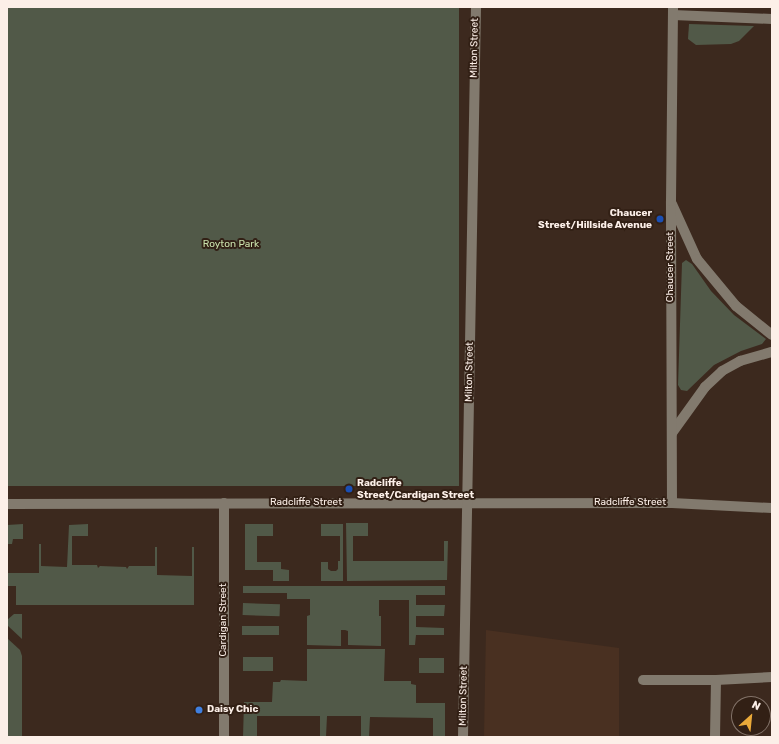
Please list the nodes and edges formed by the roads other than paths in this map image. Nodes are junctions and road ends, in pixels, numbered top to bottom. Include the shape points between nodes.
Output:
1 (476, 7) edge
2 (673, 11) edge
3 (772, 19) edge
4 (671, 200) junction
5 (772, 335) edge
6 (772, 352) edge
7 (672, 433) junction
8 (224, 503) junction
9 (467, 503) junction
10 (672, 503) junction
11 (7, 504) edge
12 (772, 508) edge
13 (772, 677) edge
14 (642, 680) dead end
15 (716, 680) junction
16 (224, 737) edge
17 (463, 737) edge
18 (715, 737) edge

1 - 9 street, Milton Street
2 - 3 street
2 - 4 street, Chaucer Street
4 - 5 street via 697,259 736,306
4 - 7 street, Chaucer Street
6 - 7 street via 740,361 722,371 705,387
7 - 10 street, Chaucer Street
8 - 9 street, Radcliffe Street
8 - 11 street, Radcliffe Street
8 - 16 street, Cardigan Street
9 - 10 street, Radcliffe Street
9 - 17 street, Milton Street
10 - 12 street, Radcliffe Street
13 - 15 street
14 - 15 street
15 - 18 street

